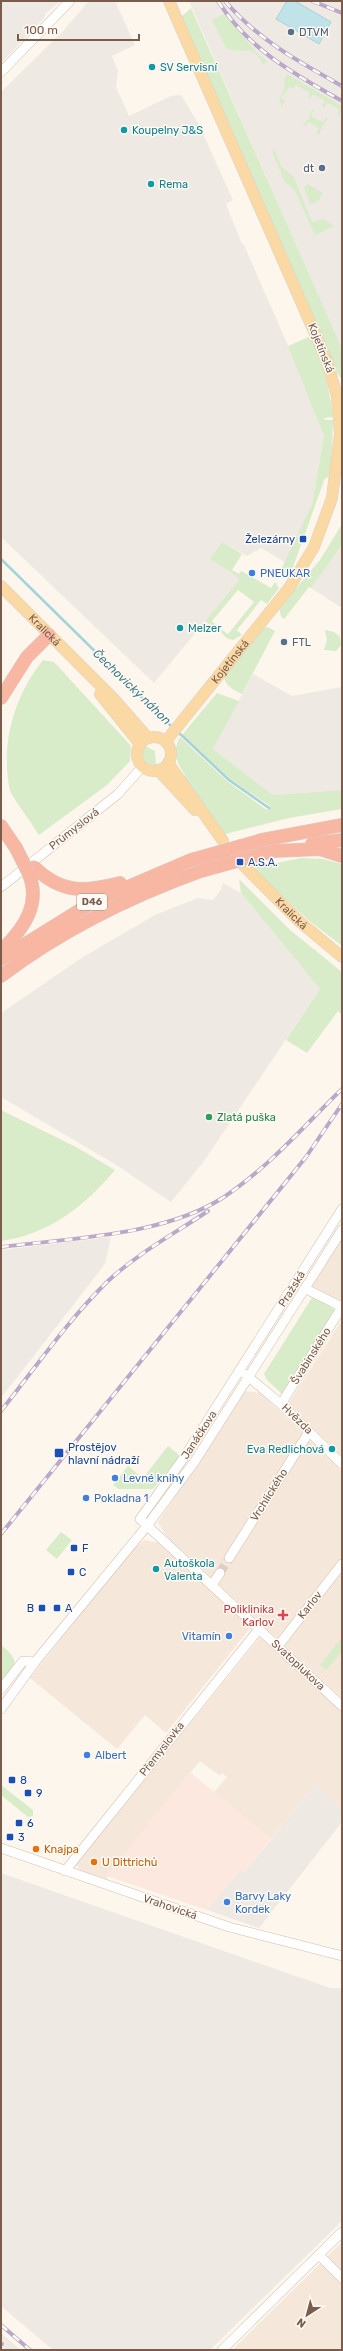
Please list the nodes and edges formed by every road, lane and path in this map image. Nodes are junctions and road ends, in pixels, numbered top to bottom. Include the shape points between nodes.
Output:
1 (70, 1) edge
2 (169, 1) edge
3 (1, 72) edge
4 (341, 434) edge
5 (1, 586) edge
6 (49, 636) junction
7 (1, 698) edge
8 (167, 740) junction
9 (144, 741) junction
10 (168, 763) junction
11 (143, 766) junction
12 (158, 770) junction
13 (208, 821) junction
14 (342, 825) edge
15 (1, 826) edge
16 (342, 840) edge
17 (223, 841) dead end
18 (273, 851) junction
19 (342, 856) edge
20 (244, 866) dead end
21 (31, 869) junction
22 (156, 873) junction
23 (1, 887) edge
24 (1, 951) edge
25 (342, 957) edge
26 (1, 959) edge
27 (1, 976) edge
28 (342, 1209) edge
29 (342, 1230) edge
30 (306, 1288) junction
31 (342, 1307) edge
32 (241, 1369) junction
33 (249, 1378) junction
34 (233, 1403) junction
35 (281, 1404) junction
36 (309, 1432) junction
37 (186, 1456) junction
38 (195, 1461) junction
39 (342, 1464) edge
40 (147, 1526) junction
41 (229, 1558) tunnel mouth
42 (342, 1564) edge
43 (220, 1573) tunnel mouth
44 (212, 1586) junction
45 (259, 1629) junction
46 (278, 1646) junction
47 (36, 1662) junction
48 (1, 1689) edge
49 (342, 1706) edge
50 (1, 1709) edge
51 (1, 1848) edge
52 (66, 1871) junction
53 (342, 1956) edge
54 (342, 2232) edge
55 (319, 2255) junction
56 (342, 2278) edge
57 (222, 2350) edge

1 - 3 street
2 - 4 main road, Kojetínská via 327,361 337,396
4 - 8 main road, Kojetínská via 332,498 309,558
5 - 6 main road, Kralická
6 - 7 highway via 27,657
6 - 9 main road, Kralická via 114,699
8 - 9 main road via 159,738
8 - 10 main road via 171,753
9 - 11 main road via 138,756
10 - 12 main road
10 - 13 main road
11 - 12 main road via 150,770
11 - 23 street, Průmyslová via 118,794
12 - 13 main road via 181,797
13 - 17 main road
14 - 22 highway, D46, bridge via 262,840 191,860
15 - 21 highway, bridge
16 - 18 highway, D46
18 - 19 highway via 320,849
18 - 27 highway, D46, bridge via 201,871 162,885 100,913 58,936
20 - 25 main road, Kralická via 300,922
21 - 22 highway via 54,883 82,890
21 - 24 highway via 33,893 30,914 20,932
22 - 26 highway, D46 via 93,902
28 - 32 street, Pražská
29 - 30 street, Pražská
30 - 31 street
30 - 33 street, Janáčkova
31 - 35 street, Švabinského
32 - 33 street, Hvězda
32 - 34 street, Janáčkova via 240,1382
32 - 37 street, Janáčkova
33 - 34 street, Janáčkova
33 - 35 street, Hvězda
34 - 38 street, Janáčkova
35 - 36 street, Hvězda
36 - 39 street, Hvězda
36 - 41 street, Vrchlického
37 - 38 street
37 - 40 street, Janáčkova via 140,1519
38 - 40 street, Janáčkova
40 - 44 street, Svatoplukova
40 - 47 street, Janáčkova
42 - 46 street, Karlov
43 - 44 street
44 - 45 street, Svatoplukova
45 - 46 street, Svatoplukova
45 - 52 street, Přemyslovka
46 - 49 street, Svatoplukova
47 - 48 street via 23,1661
47 - 50 street, Janáčkova
51 - 52 street, Vrahovická
52 - 53 street, Vrahovická via 242,1931
54 - 55 street
55 - 56 street
55 - 57 street

